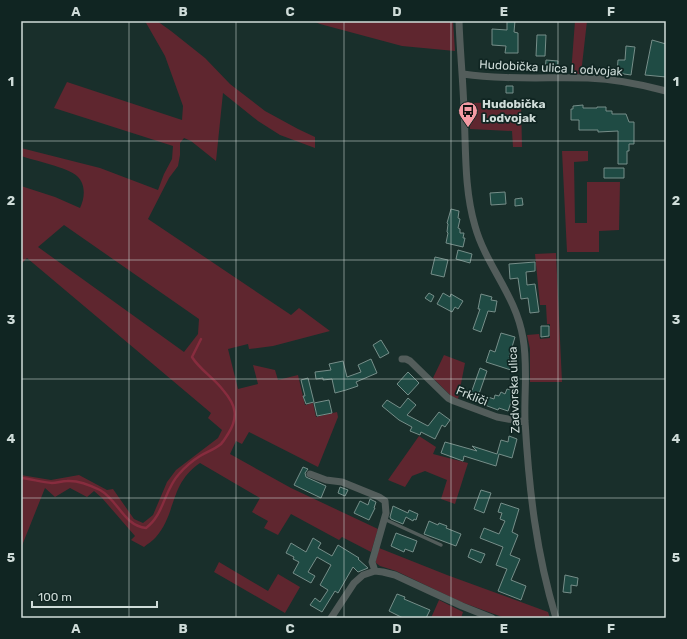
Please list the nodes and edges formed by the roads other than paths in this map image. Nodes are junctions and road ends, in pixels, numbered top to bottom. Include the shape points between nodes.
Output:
1 (459, 21) edge
2 (463, 74) junction
3 (666, 91) edge
4 (402, 359) dead end
5 (526, 422) junction
6 (310, 474) dead end
7 (384, 519) junction
8 (441, 545) dead end
9 (375, 571) junction
10 (331, 618) edge
11 (492, 618) edge
12 (556, 618) edge

1 - 2 street, Hudobička ulica I. odvojak
2 - 3 street, Hudobička ulica I. odvojak via 512,78 613,80
2 - 5 street, Zadvorska ulica via 470,204 478,236 519,318 525,353
4 - 5 street, Frkliči via 410,361 448,398 497,417
5 - 12 street, Zadvorska ulica via 536,539
6 - 7 street via 342,482 379,497 387,505
7 - 8 lane
7 - 9 street via 372,562
9 - 10 street via 354,583
9 - 11 street via 395,575

